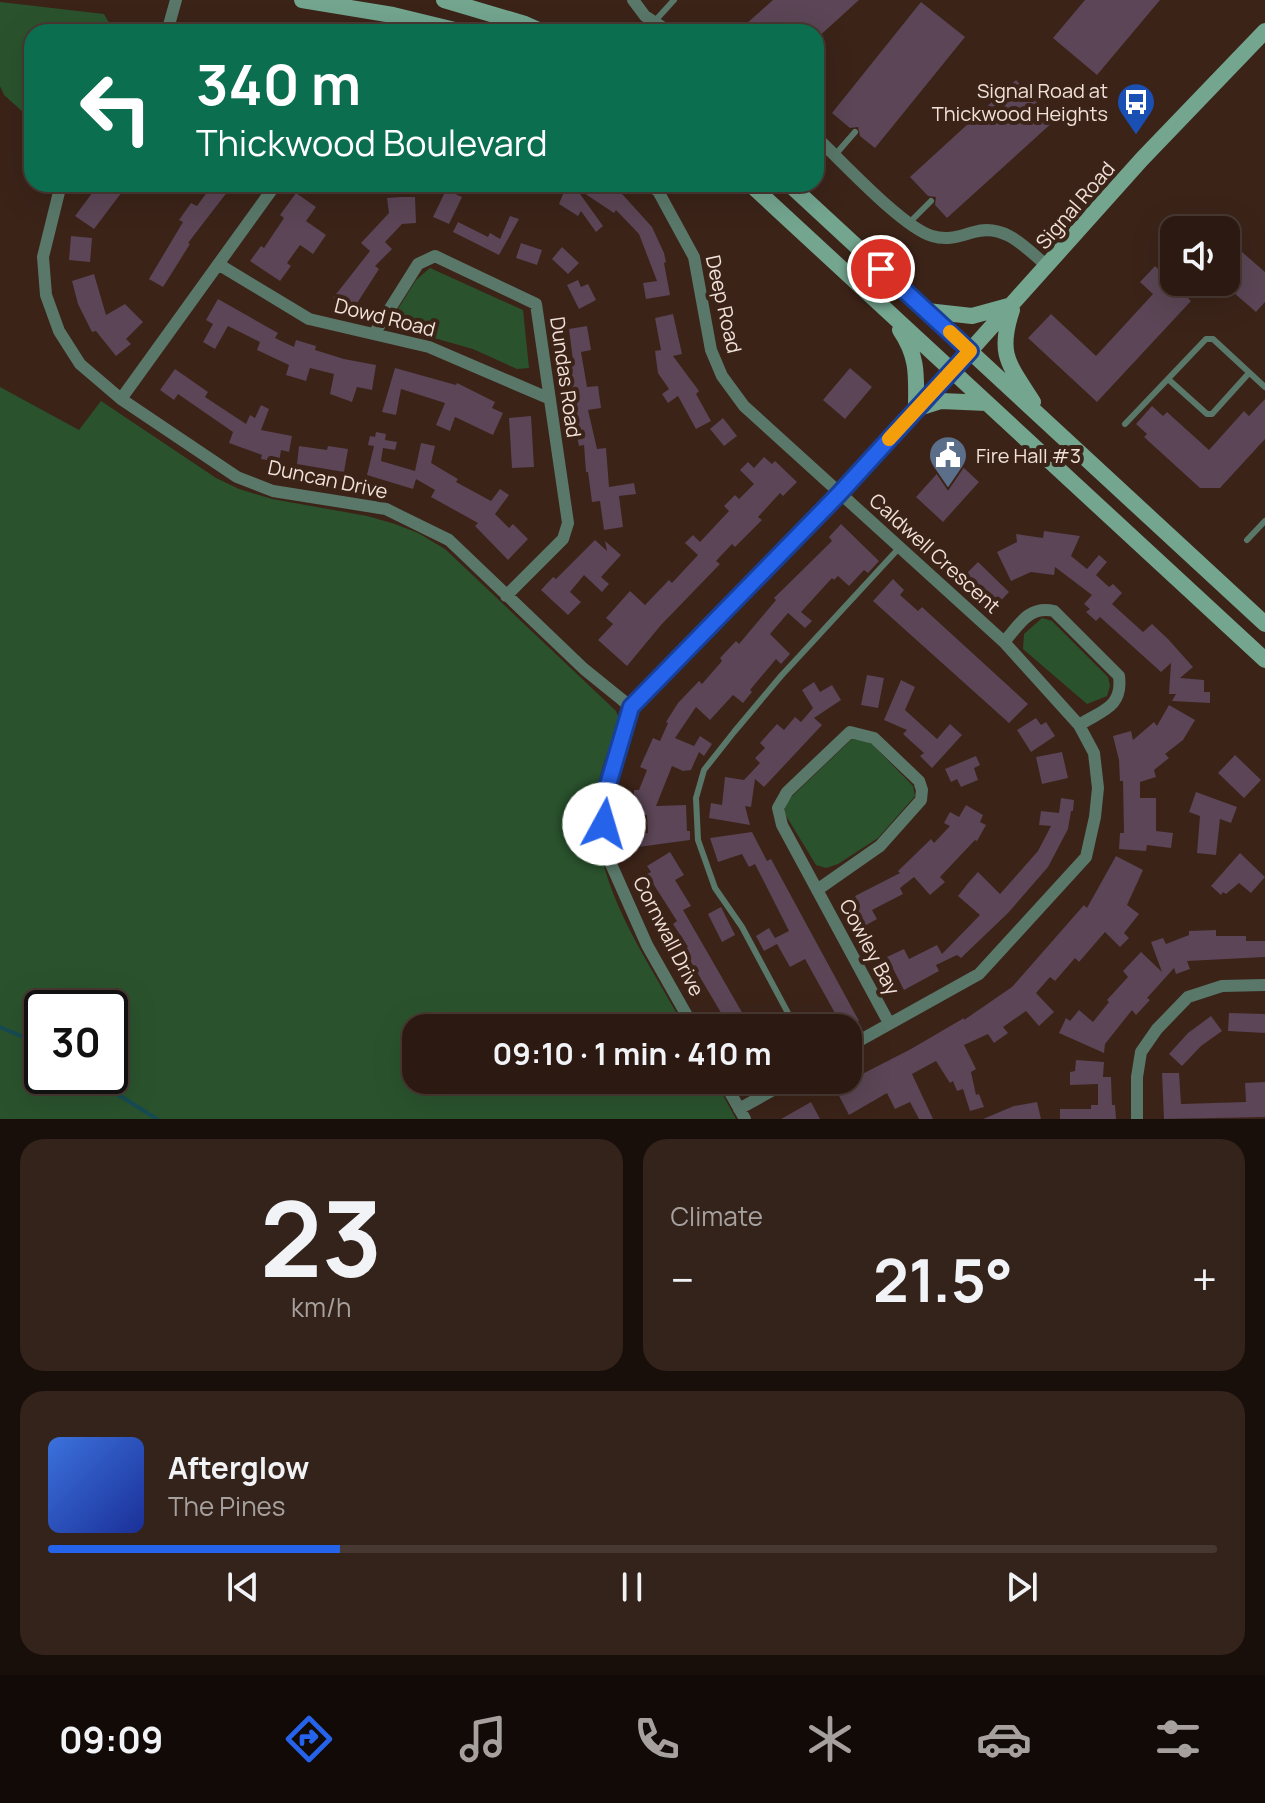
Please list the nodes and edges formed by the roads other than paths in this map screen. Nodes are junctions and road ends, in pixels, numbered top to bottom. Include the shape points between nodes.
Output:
1 (176, 0) edge
2 (302, 0) edge
3 (444, 0) edge
4 (633, 0) edge
5 (674, 0) edge
6 (654, 22) junction
7 (169, 24) edge
8 (430, 24) edge
9 (518, 24) edge
10 (657, 24) edge
11 (1265, 31) edge
12 (855, 132) dead end
13 (824, 145) edge
14 (835, 155) junction
15 (59, 192) edge
16 (270, 192) edge
17 (659, 192) edge
18 (759, 192) edge
19 (798, 192) edge
20 (931, 201) dead end
21 (909, 223) junction
22 (218, 264) junction
23 (1047, 266) junction
24 (1014, 305) junction
25 (927, 311) junction
26 (889, 312) junction
27 (374, 334) junction
28 (970, 351) junction
29 (952, 371) junction
30 (1249, 373) junction
31 (1168, 379) junction
32 (1265, 387) edge
33 (548, 398) junction
34 (121, 399) junction
35 (987, 403) junction
36 (916, 409) junction
37 (1043, 418) junction
38 (1125, 424) dead end
39 (839, 494) junction
40 (1265, 521) edge
41 (1247, 540) dead end
42 (900, 547) junction
43 (506, 596) junction
44 (1265, 624) edge
45 (1004, 642) junction
46 (1265, 660) edge
47 (631, 707) junction
48 (1079, 725) junction
49 (817, 890) junction
50 (1265, 985) edge
51 (686, 1014) edge
52 (789, 1014) edge
53 (889, 1023) junction
54 (862, 1039) edge
55 (731, 1094) edge
56 (771, 1094) edge
57 (742, 1114) edge
58 (1137, 1119) edge

1 - 7 street
2 - 8 main road
3 - 9 main road
4 - 6 street
5 - 6 lane
6 - 10 street
11 - 23 main road, Signal Road
12 - 14 lane
13 - 14 street, Signal Road
14 - 21 street, Signal Road
15 - 34 street, Duncan Drive via 43,257 46,295 59,331 80,364
16 - 22 street
17 - 39 street, Deep Road via 694,257 711,350 722,376 744,406
18 - 26 main road
19 - 25 main road
20 - 21 lane
21 - 23 street, Signal Road via 933,236 955,239 990,229 1008,234
22 - 27 street, Dowd Road via 309,319
22 - 34 street
23 - 24 main road, Signal Road
24 - 25 main road via 972,316
24 - 28 main road, Signal Road
24 - 37 main road via 1004,334 1006,359
25 - 28 main road
26 - 29 main road
26 - 36 main road via 912,347
27 - 33 street, Dowd Road via 429,347
27 - 33 street, Dundas Road via 418,264 435,256 536,304
28 - 29 main road, Signal Road
28 - 37 main road
29 - 35 main road
29 - 36 street, Cornwall Drive
30 - 31 lane via 1213,339 1206,339
30 - 31 lane via 1212,414
30 - 32 lane
31 - 38 lane
33 - 43 street, Dundas Road via 568,523 563,539
34 - 43 street, Duncan Drive via 237,477 273,491 386,509 449,540
35 - 36 main road via 941,401
35 - 46 main road
36 - 39 street, Cornwall Drive
37 - 44 main road
39 - 42 street, Caldwell Crescent
39 - 47 street, Cornwall Drive
40 - 41 lane
42 - 45 street, Caldwell Crescent
42 - 52 lane via 734,732 704,770 696,798 698,840 715,888
43 - 47 street, Duncan Drive
45 - 48 street, Caldwell Crescent
45 - 48 street, Caldwell Crescent via 1032,612 1054,611 1119,676 1121,690 1115,703
47 - 51 street, Cornwall Drive via 603,805 605,842 647,945
48 - 53 street, Caldwell Crescent via 1094,753 1098,788 1086,857 979,974
49 - 49 street, Cowley Bay via 880,846 921,800 919,781 874,738 850,732 787,792 778,808
49 - 53 street, Cowley Bay
50 - 58 street via 1222,986 1188,997 1157,1029 1141,1052
53 - 54 street, Caldwell Crescent
55 - 57 street
56 - 57 street

